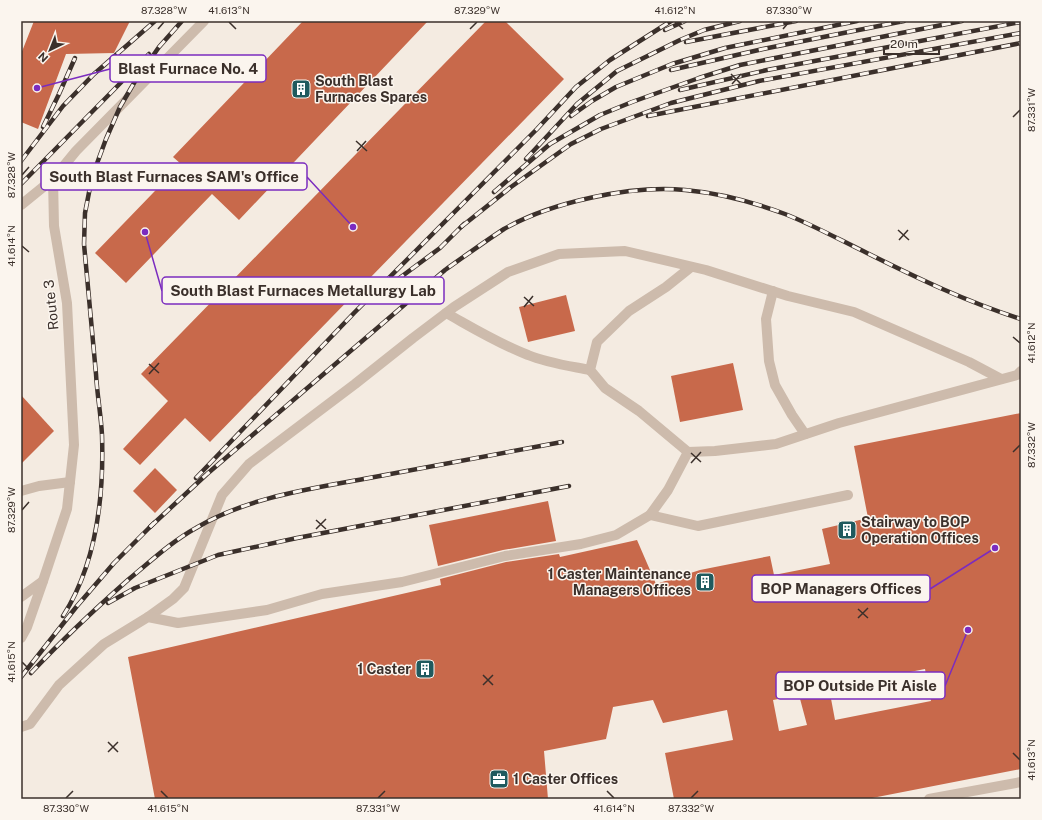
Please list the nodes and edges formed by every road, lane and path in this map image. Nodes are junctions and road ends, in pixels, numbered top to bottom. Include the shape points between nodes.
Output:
1 (204, 21) edge
2 (53, 178) junction
3 (21, 205) edge
4 (691, 267) junction
5 (773, 291) junction
6 (446, 313) junction
7 (590, 370) junction
8 (1021, 371) edge
9 (1001, 379) junction
10 (805, 434) junction
11 (688, 452) junction
12 (70, 482) junction
13 (21, 491) edge
14 (848, 495) dead end
15 (650, 515) junction
16 (43, 582) junction
17 (21, 597) edge
18 (148, 617) junction
19 (21, 638) edge
20 (21, 728) edge
21 (1021, 782) edge
22 (929, 799) edge

1 - 2 street via 76,151
2 - 3 street
2 - 12 street, Route 3 via 54,226 67,303 74,445
4 - 5 street
4 - 6 street via 625,251 558,254 508,272
4 - 7 street via 629,311 597,342
5 - 9 street via 854,312 970,362
5 - 10 street via 766,319 769,361 775,385
6 - 7 street via 529,356
6 - 18 street via 250,464 222,495 184,588
7 - 11 street via 605,388 639,411
8 - 9 street via 1017,375
9 - 10 street
10 - 11 street via 776,444
11 - 15 street via 668,490
12 - 13 street
12 - 16 street, Route 3 via 67,509
14 - 15 street via 698,526
15 - 18 street via 616,535 581,544 505,556 402,582 322,594 267,610 178,623
16 - 17 street
16 - 19 street, Route 3
18 - 20 street via 104,644 59,685 30,724
21 - 22 street

